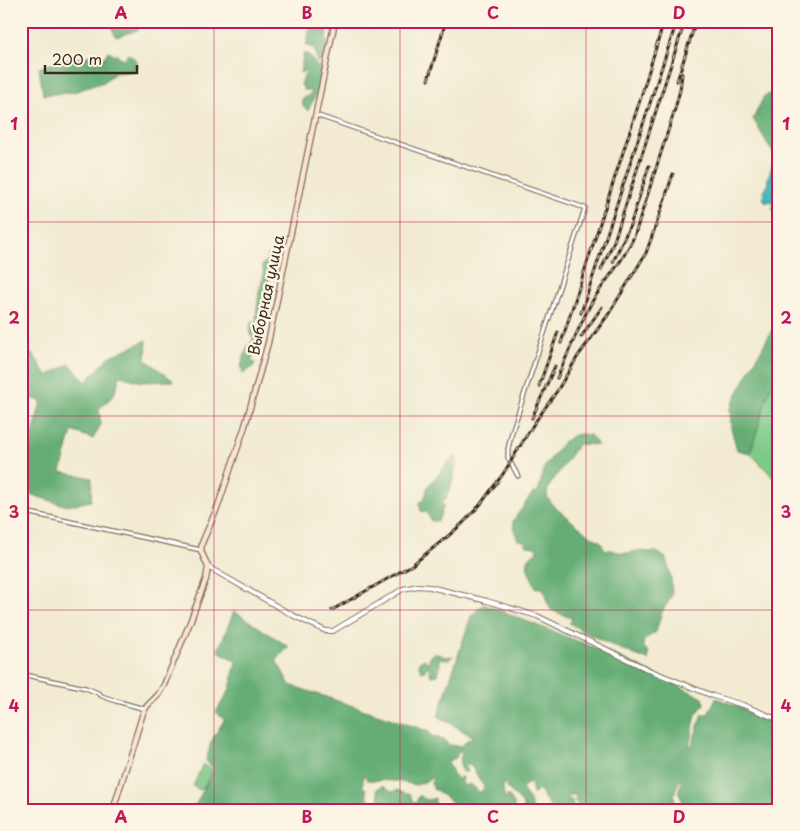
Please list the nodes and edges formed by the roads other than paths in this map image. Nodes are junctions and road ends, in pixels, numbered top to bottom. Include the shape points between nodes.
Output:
1 (336, 21) edge
2 (316, 116) junction
3 (518, 476) dead end
4 (21, 511) edge
5 (201, 551) junction
6 (208, 567) junction
7 (21, 674) edge
8 (145, 709) junction
9 (779, 720) edge
10 (113, 810) edge

1 - 2 main road, Выборная улица
2 - 3 street via 585,208 512,432 508,458
2 - 5 main road, Выборная улица via 246,426
4 - 5 street
5 - 6 main road
6 - 8 main road via 170,673 160,692
6 - 9 street via 326,631 404,589 418,586 487,600 537,616 649,670
7 - 8 street via 86,688
8 - 10 main road

